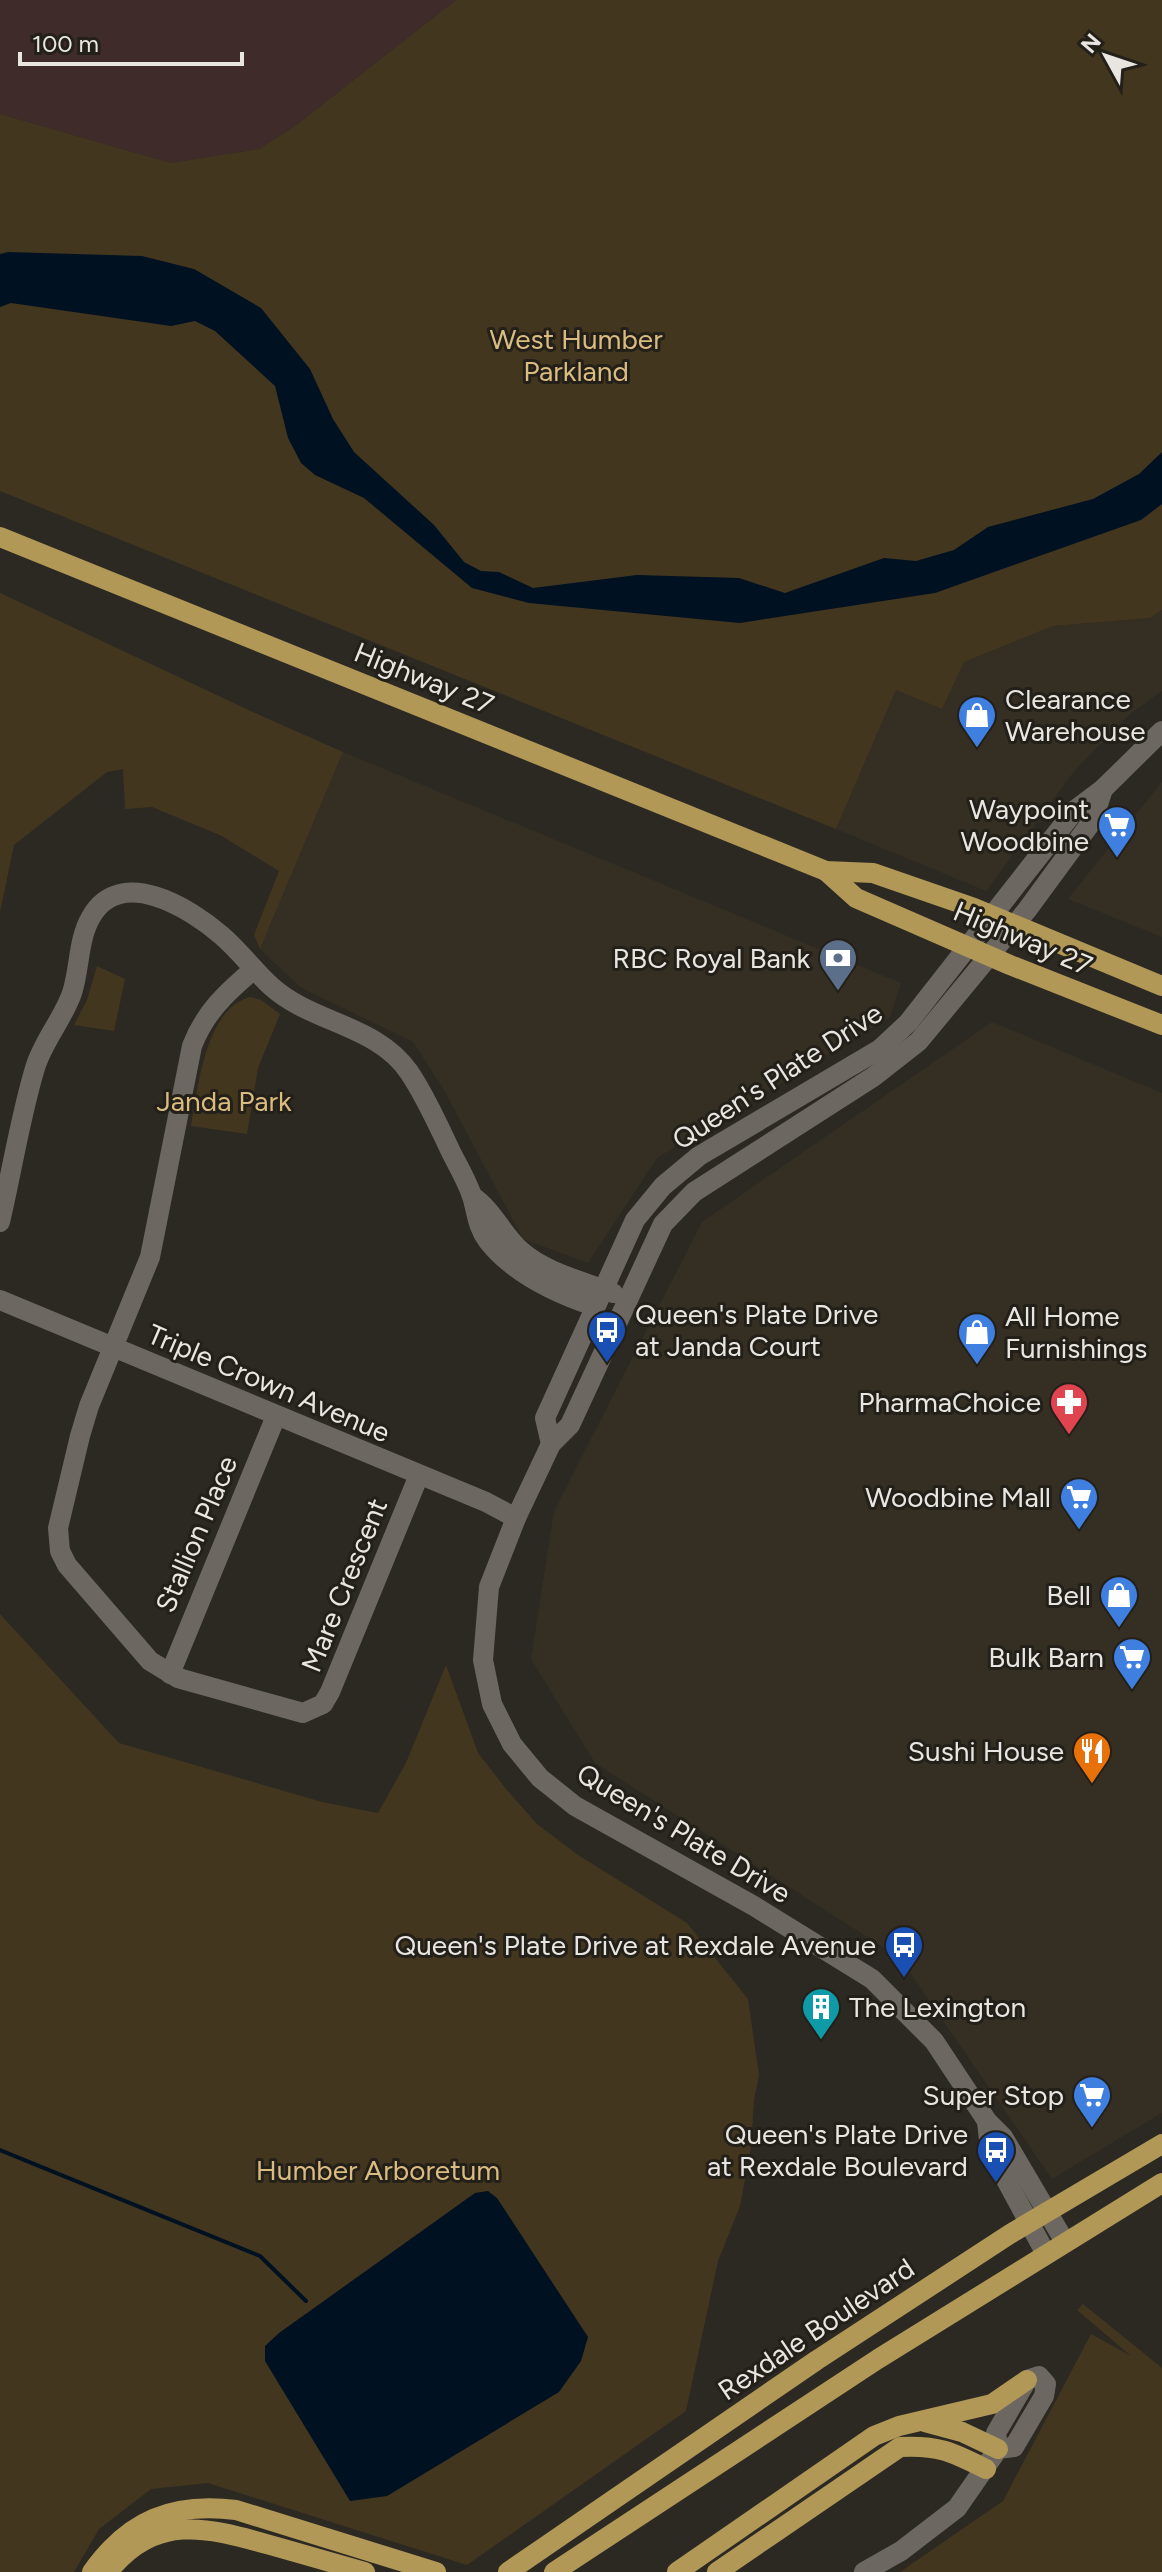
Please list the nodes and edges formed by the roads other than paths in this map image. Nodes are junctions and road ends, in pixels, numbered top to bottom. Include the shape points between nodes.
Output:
1 (0, 537) edge
2 (1162, 731) edge
3 (1103, 789) junction
4 (826, 871) junction
5 (993, 915) junction
6 (1014, 925) junction
7 (968, 947) junction
8 (989, 956) junction
9 (254, 969) junction
10 (1162, 986) edge
11 (1162, 1025) edge
12 (776, 1112) junction
13 (788, 1131) junction
14 (0, 1222) edge
15 (599, 1298) junction
16 (628, 1298) junction
17 (0, 1300) edge
18 (112, 1348) junction
19 (276, 1416) junction
20 (551, 1444) junction
21 (419, 1475) junction
22 (516, 1518) junction
23 (170, 1674) junction
24 (987, 2121) junction
25 (1162, 2144) edge
26 (1162, 2183) edge
27 (1048, 2212) junction
28 (1029, 2223) junction
29 (1065, 2242) junction
30 (1046, 2254) junction
31 (817, 2360) junction
32 (1027, 2380) joint
33 (832, 2388) junction
34 (925, 2422) junction
35 (998, 2449) junction
36 (986, 2469) junction
37 (510, 2571) edge
38 (92, 2572) edge
39 (108, 2572) edge
40 (365, 2572) edge
41 (436, 2572) edge
42 (554, 2572) edge
43 (677, 2572) edge
44 (717, 2572) edge
45 (864, 2572) edge

1 - 4 main road, Highway 27
2 - 3 street, Queen's Plate Drive
3 - 5 street, Queen's Plate Drive via 1075,810
3 - 6 street, Queen's Plate Drive via 1093,820
4 - 5 main road, Highway 27 via 873,873
4 - 7 main road, Highway 27 via 856,898
5 - 6 main road, Highway 27
5 - 7 street, Queen's Plate Drive
6 - 8 street, Queen's Plate Drive
6 - 10 main road, Highway 27
7 - 8 main road, Highway 27
7 - 12 street, Queen's Plate Drive via 908,1023 880,1049
8 - 11 main road, Highway 27
8 - 13 street, Queen's Plate Drive via 919,1041
9 - 14 street via 220,933 149,893 122,893 103,902 86,930 73,991 35,1067
9 - 15 street via 294,1004 393,1054 420,1090 472,1196 486,1205 523,1253
9 - 18 street, Mare Crescent via 216,1003 192,1046 159,1224
12 - 13 street
12 - 15 street, Queen's Plate Drive via 699,1156 663,1186 635,1220
13 - 16 street, Queen's Plate Drive via 694,1192 663,1224
15 - 16 street
15 - 20 street, Queen's Plate Drive via 545,1418
16 - 20 street, Queen's Plate Drive via 570,1425
17 - 18 street, Triple Crown Avenue
18 - 19 street, Triple Crown Avenue
18 - 23 street, Mare Crescent via 85,1417 57,1538 67,1565 150,1661
19 - 21 street, Triple Crown Avenue
19 - 23 street, Stallion Place
20 - 22 street, Queen's Plate Drive
21 - 22 street, Triple Crown Avenue
21 - 23 street, Mare Crescent via 323,1704 303,1713
22 - 24 street, Queen's Plate Drive via 489,1587 483,1660 492,1704 512,1744 540,1778 575,1806 872,1979 926,2030
24 - 27 street, Queen's Plate Drive via 1003,2137
24 - 28 street, Queen's Plate Drive via 990,2150
25 - 27 main road, Rexdale Boulevard
26 - 29 main road, Rexdale Boulevard
27 - 28 main road, Rexdale Boulevard
27 - 29 street, Queen's Plate Drive
28 - 30 street, Queen's Plate Drive
28 - 31 main road, Rexdale Boulevard
29 - 30 main road, Rexdale Boulevard
30 - 33 main road, Rexdale Boulevard
31 - 33 main road via 828,2372
31 - 37 main road, Rexdale Boulevard
32 - 34 main road via 992,2404
32 - 35 street via 1044,2379 1044,2396 1014,2447
33 - 42 main road, Rexdale Boulevard
34 - 35 main road
34 - 43 main road via 874,2436
35 - 36 street
36 - 44 main road via 947,2449 900,2447
36 - 45 street via 957,2508
38 - 41 main road via 113,2546 142,2524 188,2508 212,2507
39 - 40 main road via 143,2541 200,2528

